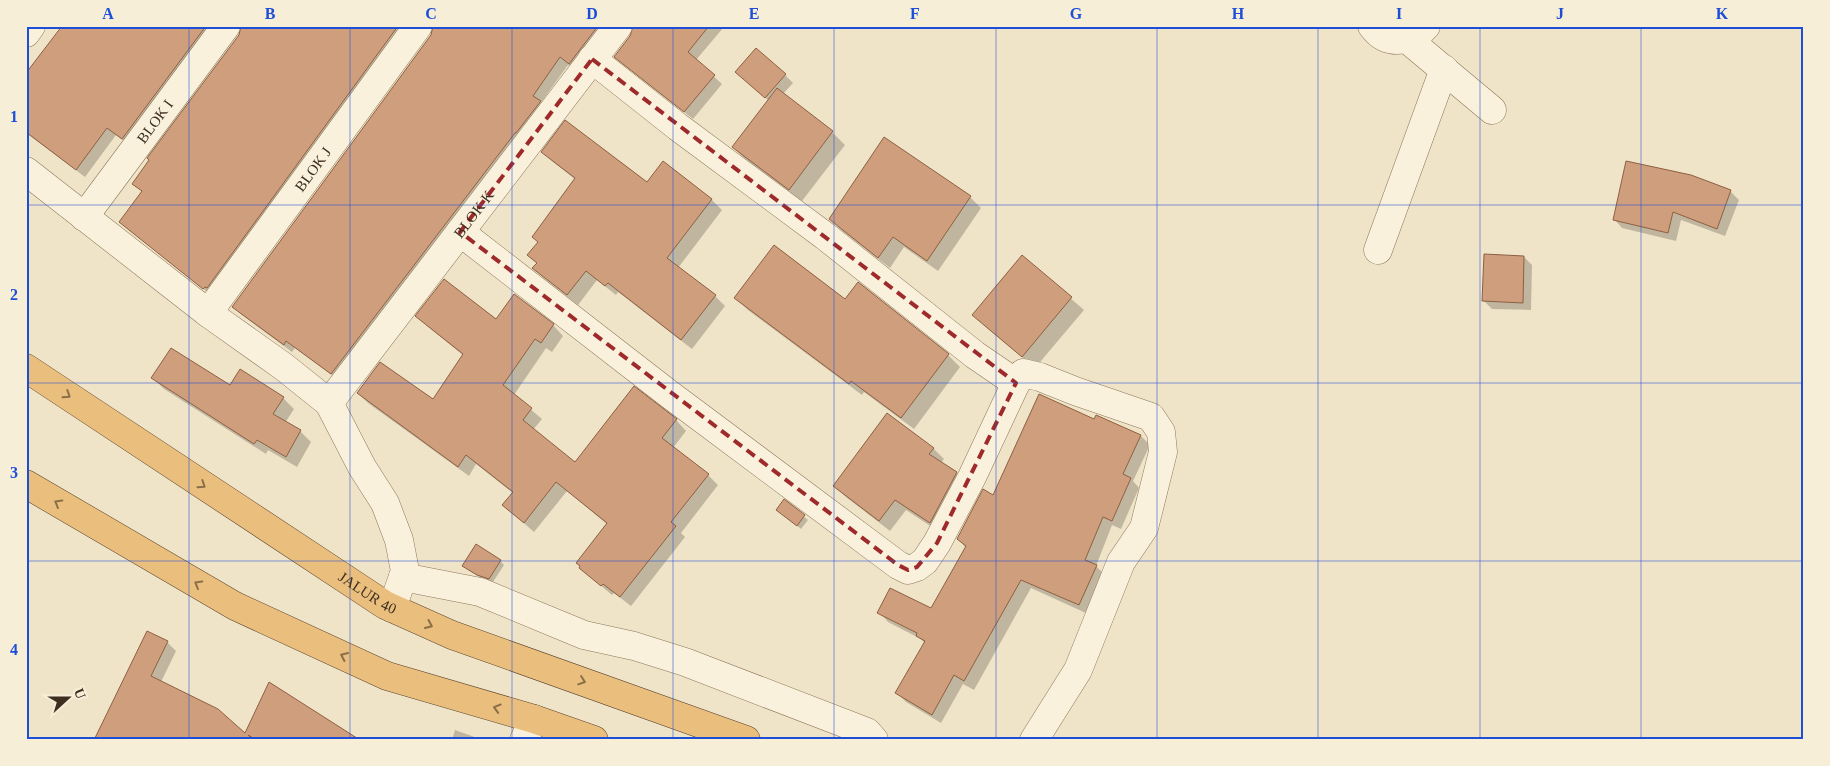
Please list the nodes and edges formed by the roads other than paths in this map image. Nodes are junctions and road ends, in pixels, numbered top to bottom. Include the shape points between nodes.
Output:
1 (31, 26) edge
2 (226, 26) edge
3 (418, 26) edge
4 (618, 26) edge
5 (1372, 26) edge
6 (26, 33) edge
7 (1417, 33) edge
8 (592, 59) junction
9 (1444, 69) junction
10 (1492, 110) dead end
11 (26, 172) edge
12 (84, 217) junction
13 (460, 232) junction
14 (1378, 250) dead end
15 (208, 314) junction
16 (26, 368) edge
17 (1016, 383) junction
18 (329, 403) junction
19 (26, 484) edge
20 (403, 577) junction
21 (392, 608) junction
22 (529, 730) edge
23 (703, 731) edge
24 (594, 740) edge
25 (746, 740) edge
26 (874, 740) edge
27 (1034, 740) edge

1 - 6 street
2 - 12 street, BLOK I
3 - 15 street, BLOK J
4 - 8 street, BLOK K
5 - 7 street via 1383,37 1394,40
7 - 9 street
8 - 13 street, BLOK K
8 - 17 street
9 - 10 street
9 - 14 street
11 - 12 street
12 - 15 street
13 - 17 street via 669,394 908,570 925,561 937,544
13 - 18 street, BLOK K
15 - 18 street
16 -> 21 highway, JALUR 40
17 - 27 street via 1023,374 1040,377 1151,417 1161,432 1163,452 1144,528 1121,562 1078,670
18 - 20 street via 385,503 399,540 405,571
22 -> 19 highway via 387,676 235,606
20 - 21 street
20 - 26 street via 480,592 584,636 634,646 685,662 867,732
21 -> 23 highway, JALUR 40 via 452,635
22 - 24 highway
23 - 25 highway, JALUR 40

